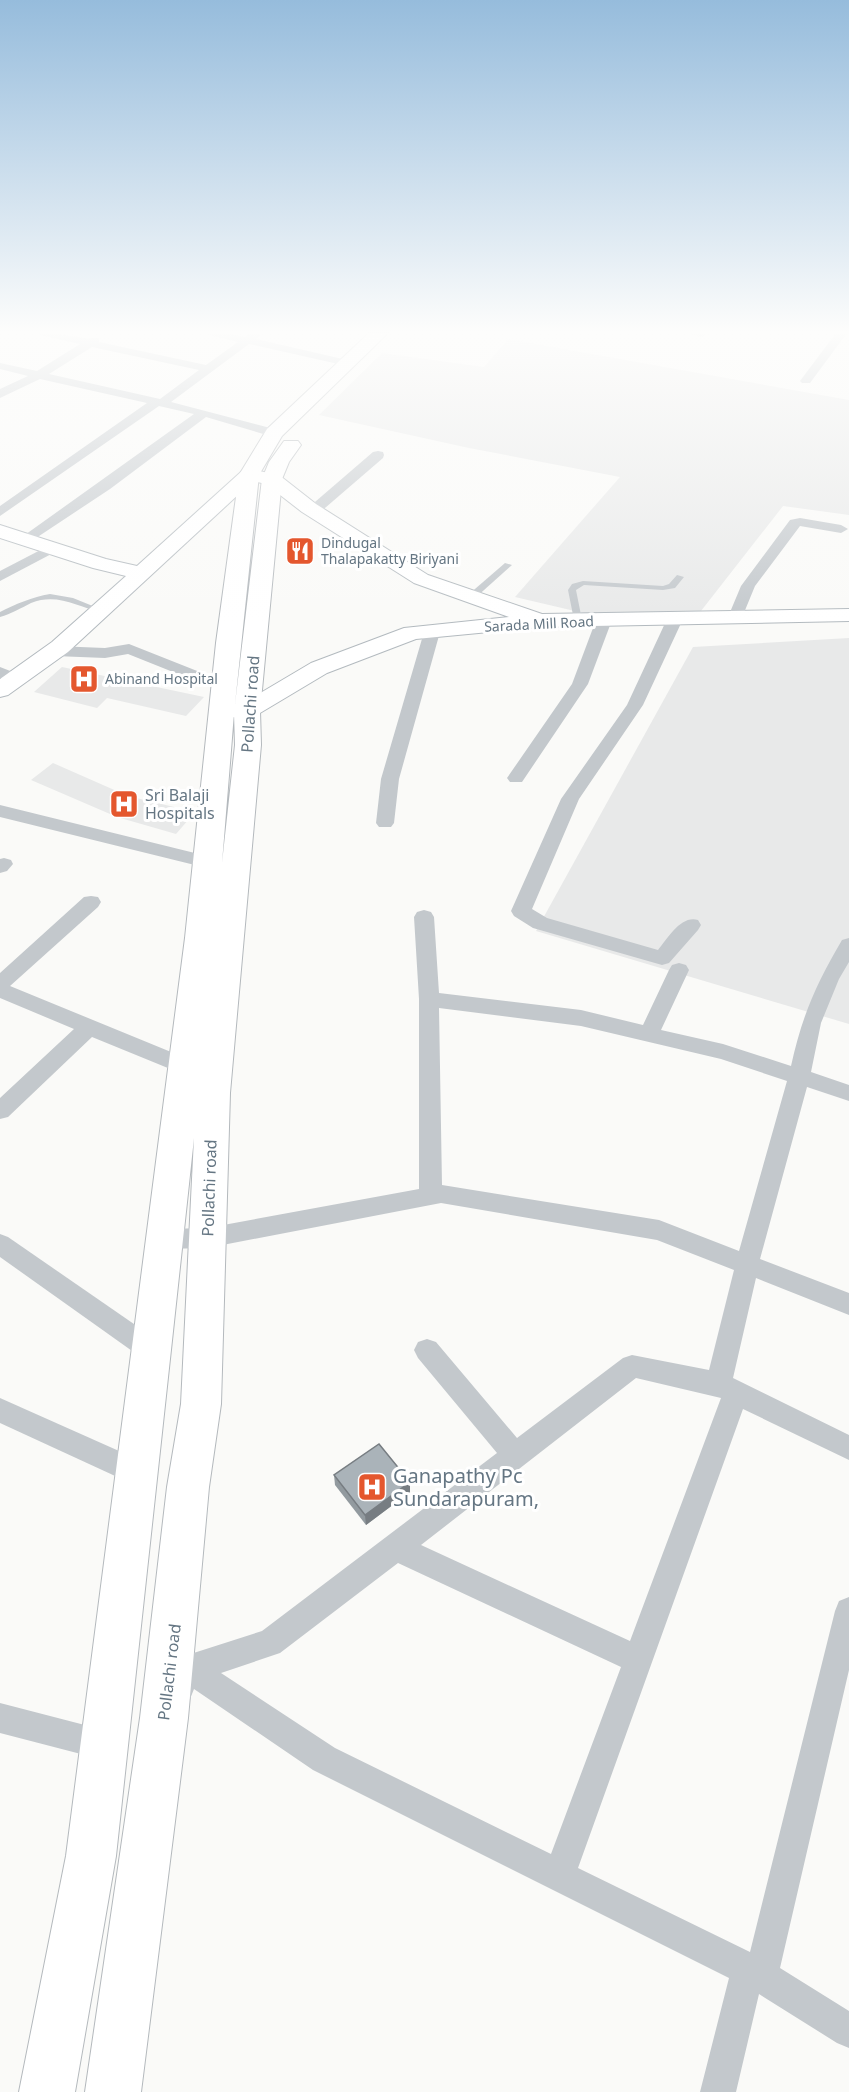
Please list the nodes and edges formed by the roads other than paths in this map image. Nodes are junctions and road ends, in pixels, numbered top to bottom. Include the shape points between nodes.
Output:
1 (119, 431) edge
2 (180, 431) edge
3 (266, 431) edge
4 (276, 431) edge
5 (302, 431) edge
6 (274, 433) junction
7 (378, 455) dead end
8 (260, 477) junction
9 (313, 511) junction
10 (0, 512) edge
11 (841, 529) dead end
12 (0, 531) edge
13 (27, 540) junction
14 (52, 548) junction
15 (508, 565) dead end
16 (140, 573) junction
17 (0, 577) edge
18 (680, 577) dead end
19 (471, 597) junction
20 (101, 611) junction
21 (0, 615) edge
22 (849, 615) edge
23 (736, 617) junction
24 (675, 619) junction
25 (578, 620) junction
26 (604, 620) junction
27 (540, 621) junction
28 (432, 632) junction
29 (55, 651) junction
30 (6, 680) edge
31 (231, 703) junction
32 (516, 778) dead end
33 (0, 811) edge
34 (386, 823) dead end
35 (207, 862) junction
36 (91, 902) dead end
37 (424, 917) dead end
38 (691, 925) dead end
39 (849, 945) edge
40 (679, 970) dead end
41 (0, 984) edge
42 (0, 990) edge
43 (429, 999) junction
44 (90, 1027) junction
45 (649, 1034) junction
46 (185, 1067) junction
47 (799, 1076) junction
48 (849, 1093) edge
49 (0, 1111) edge
50 (431, 1195) junction
51 (207, 1238) junction
52 (164, 1239) junction
53 (0, 1244) edge
54 (747, 1264) junction
55 (849, 1304) edge
56 (151, 1350) junction
57 (427, 1350) dead end
58 (727, 1388) junction
59 (0, 1410) edge
60 (849, 1448) edge
61 (515, 1455) junction
62 (136, 1472) junction
63 (396, 1547) junction
64 (849, 1611) edge
65 (638, 1660) junction
66 (188, 1668) junction
67 (0, 1718) edge
68 (164, 1718) junction
69 (104, 1745) junction
70 (559, 1876) junction
71 (755, 1972) junction
72 (849, 2031) edge
73 (48, 2092) edge
74 (113, 2092) edge
75 (718, 2092) edge

1 - 10 street
2 - 13 street
3 - 6 street
4 - 6 highway
5 - 8 highway via 279,462
6 - 8 highway
7 - 9 street
8 - 9 main road
8 - 16 main road
8 - 31 highway
9 - 19 main road via 421,579
11 - 23 street via 795,523 748,586
12 - 13 main road
13 - 14 main road
14 - 16 main road
14 - 17 street
15 - 19 lane
16 - 20 main road
18 - 25 lane via 672,586 663,588 583,583 575,586 572,590
19 - 27 main road
20 - 21 lane via 52,595 40,596
20 - 29 main road
22 - 23 main road, Sarada Mill Road
23 - 24 main road, Sarada Mill Road
24 - 26 main road, Sarada Mill Road
24 - 38 street via 635,705 570,799 521,911 540,923 662,958
25 - 26 main road, Sarada Mill Road
25 - 27 main road, Sarada Mill Road
26 - 32 street via 580,684
27 - 28 main road, Sarada Mill Road
28 - 31 main road, Sarada Mill Road via 412,633
28 - 34 street via 390,779
29 - 30 main road
29 - 31 street via 105,653 129,648 157,658
31 - 35 highway
31 - 51 highway, Pollachi road via 248,745 213,1093
33 - 35 street
35 - 46 highway
36 - 41 street
37 - 43 street
39 - 47 street via 829,979 811,1023
40 - 45 street
42 - 44 street
43 - 45 street via 581,1018
43 - 50 street
44 - 46 street
44 - 49 street
45 - 47 street
46 - 52 highway
47 - 48 street
47 - 54 street
50 - 51 street
50 - 54 street via 659,1230
51 - 52 street
51 - 68 highway, Pollachi road via 201,1404 188,1487
52 - 56 highway
53 - 56 street
54 - 55 street
54 - 58 street
56 - 62 highway
57 - 61 street
58 - 60 street
58 - 61 street via 632,1366
58 - 65 street
59 - 62 street
61 - 63 street
62 - 69 highway
63 - 65 street
63 - 66 street via 270,1643
64 - 71 street
65 - 70 street
66 - 68 street
66 - 70 street via 324,1759
67 - 69 street
68 - 74 highway, Pollachi road
69 - 73 highway via 91,1856
70 - 71 street
71 - 72 street
71 - 75 street

